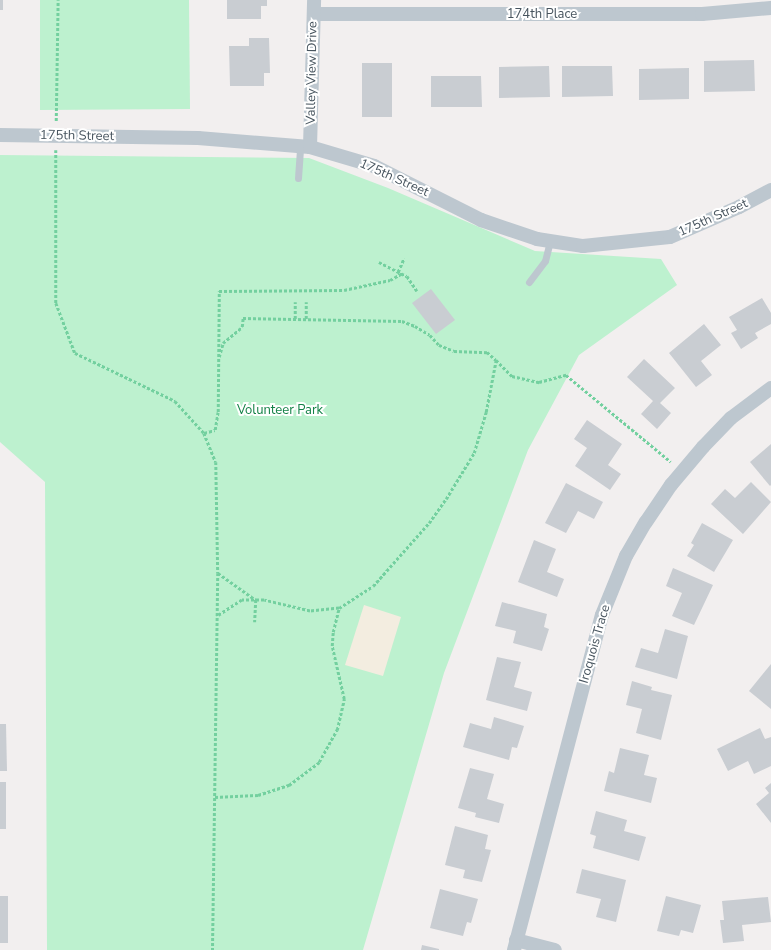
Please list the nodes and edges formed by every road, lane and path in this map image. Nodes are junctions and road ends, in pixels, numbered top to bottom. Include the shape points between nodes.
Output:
1 (58, 0) edge
2 (314, 7) edge
3 (771, 8) edge
4 (0, 135) edge
5 (56, 135) junction
6 (305, 146) junction
7 (298, 178) dead end
8 (771, 190) edge
9 (550, 241) junction
10 (404, 258) dead end
11 (379, 262) dead end
12 (398, 272) junction
13 (402, 274) junction
14 (529, 282) dead end
15 (417, 291) dead end
16 (295, 302) dead end
17 (306, 302) dead end
18 (295, 319) junction
19 (306, 319) junction
20 (496, 360) junction
21 (218, 361) junction
22 (771, 388) edge
23 (204, 433) junction
24 (671, 462) dead end
25 (218, 573) junction
26 (256, 600) junction
27 (339, 608) junction
28 (217, 616) junction
29 (255, 622) dead end
30 (215, 797) junction
31 (515, 945) edge
32 (213, 950) edge
33 (554, 950) edge

1 - 5 path
2 - 3 street, 174th Place via 702,14
2 - 6 street, Valley View Drive
4 - 5 street, 175th Street
5 - 6 street, 175th Street via 198,138
5 - 23 path via 56,303 75,354 175,401
6 - 7 lane
6 - 9 street, 175th Street via 374,166 481,220
8 - 9 street, 175th Street via 670,237 583,246
9 - 14 lane via 545,261
10 - 12 path
11 - 12 path
12 - 13 path
13 - 15 path via 407,276
13 - 21 path via 390,280 344,290 218,291
16 - 18 path
17 - 19 path
18 - 19 path
18 - 21 path via 243,318 242,327 223,343
19 - 20 path via 402,321 430,335 439,345 446,348 454,351 487,352
20 - 24 path via 512,376 539,382 566,375
20 - 27 path via 486,412 474,452 446,499 429,523 373,586
21 - 23 path via 218,412 215,430
22 - 31 street, Iroquois Trace via 731,418 703,446 671,484 626,556 602,615
23 - 25 path via 216,462
25 - 26 path
25 - 28 path
26 - 27 path via 310,611
26 - 28 path via 242,600
26 - 29 path
27 - 30 path via 332,646 344,699 337,730 319,762 289,785 258,796
28 - 30 path
30 - 32 path
31 - 33 street

